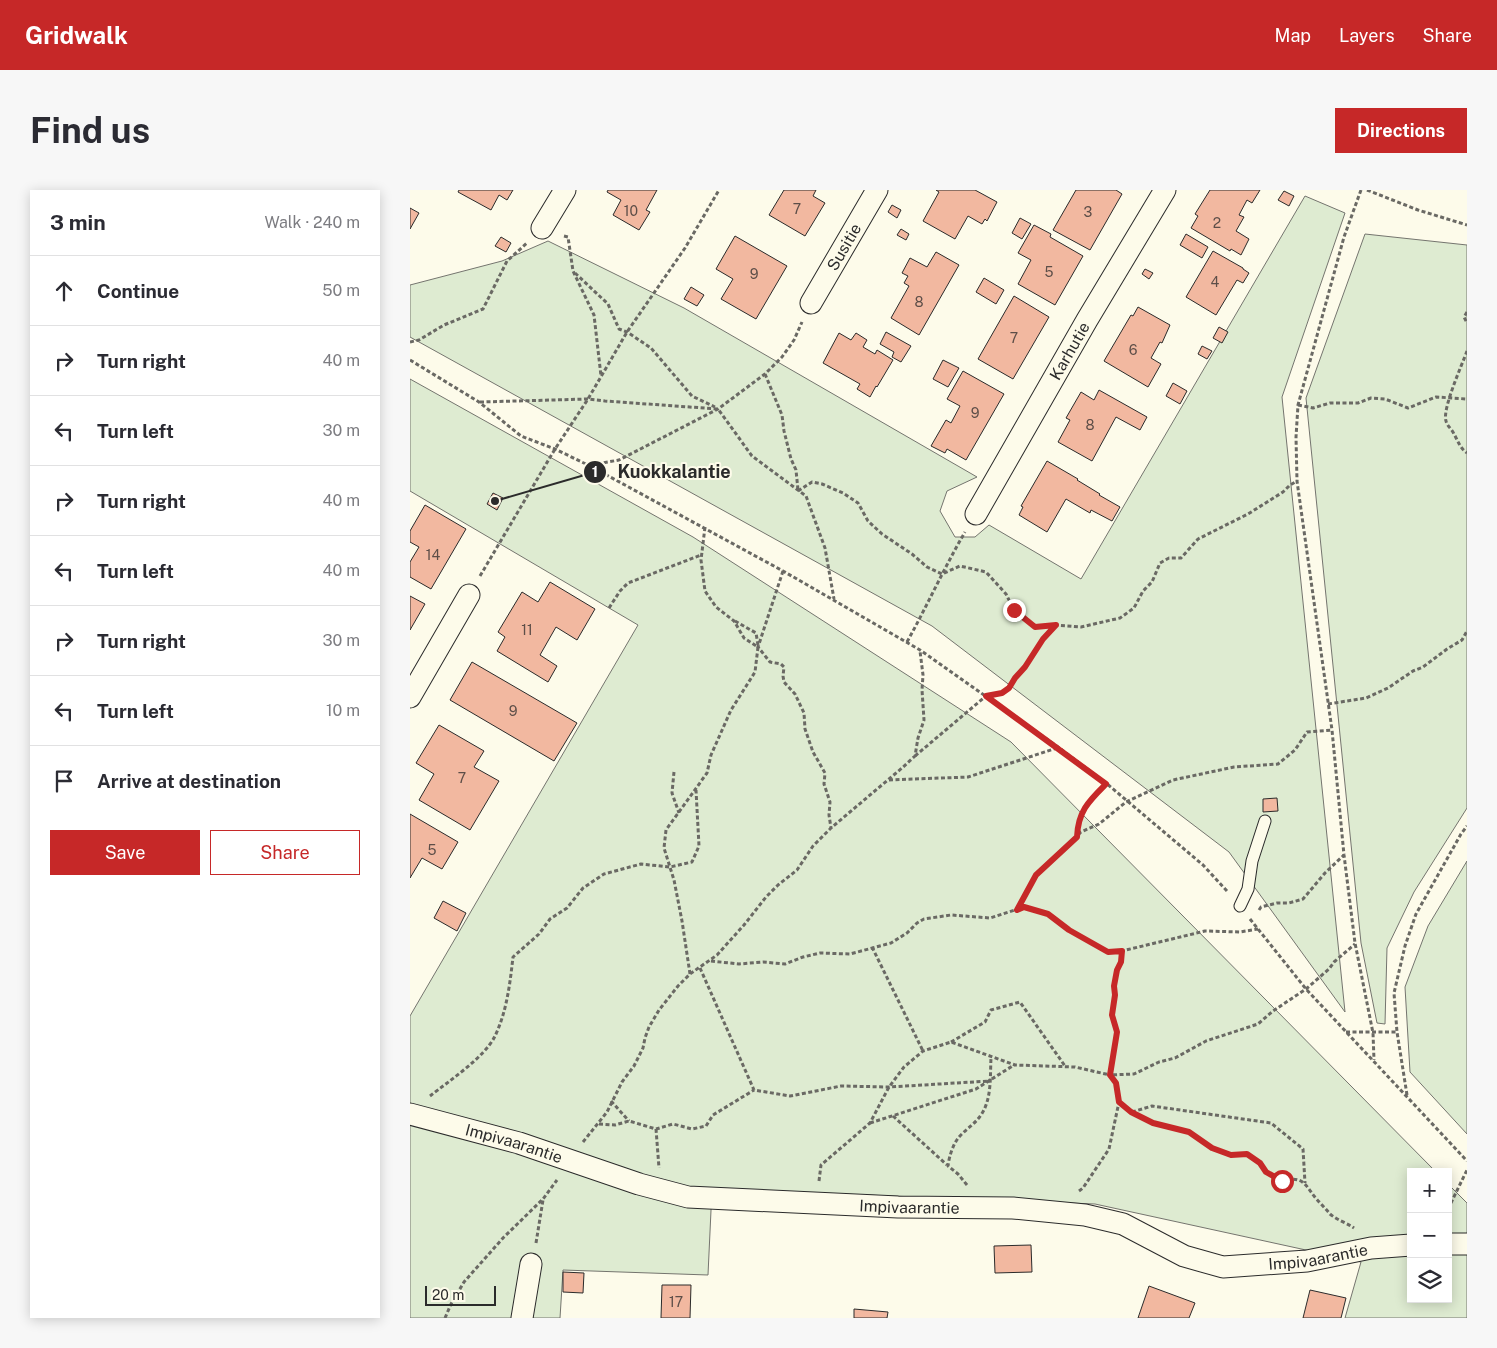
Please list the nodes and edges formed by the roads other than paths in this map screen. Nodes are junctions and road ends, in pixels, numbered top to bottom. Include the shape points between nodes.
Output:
1 (564, 190) edge
2 (877, 190) edge
3 (1165, 190) edge
4 (542, 228) road end
5 (811, 303) road end
6 (976, 514) road end
7 (469, 595) road end
8 (410, 697) edge
9 (1265, 821) dead end
10 (1240, 906) dead end
11 (418, 1107) edge
12 (1452, 1244) edge
13 (1467, 1244) edge
14 (1407, 1245) edge
15 (531, 1264) road end
16 (522, 1318) edge

1 - 4 street
2 - 5 street, Susitie
3 - 6 street, Karhutie
7 - 8 street
9 - 10 lane via 1252,861 1248,889
11 - 14 street, Impivaarantie via 639,1184 688,1196 815,1204 1013,1208 1086,1215 1123,1224 1184,1256 1223,1267 1307,1261 1371,1248
12 - 13 street
15 - 16 street

